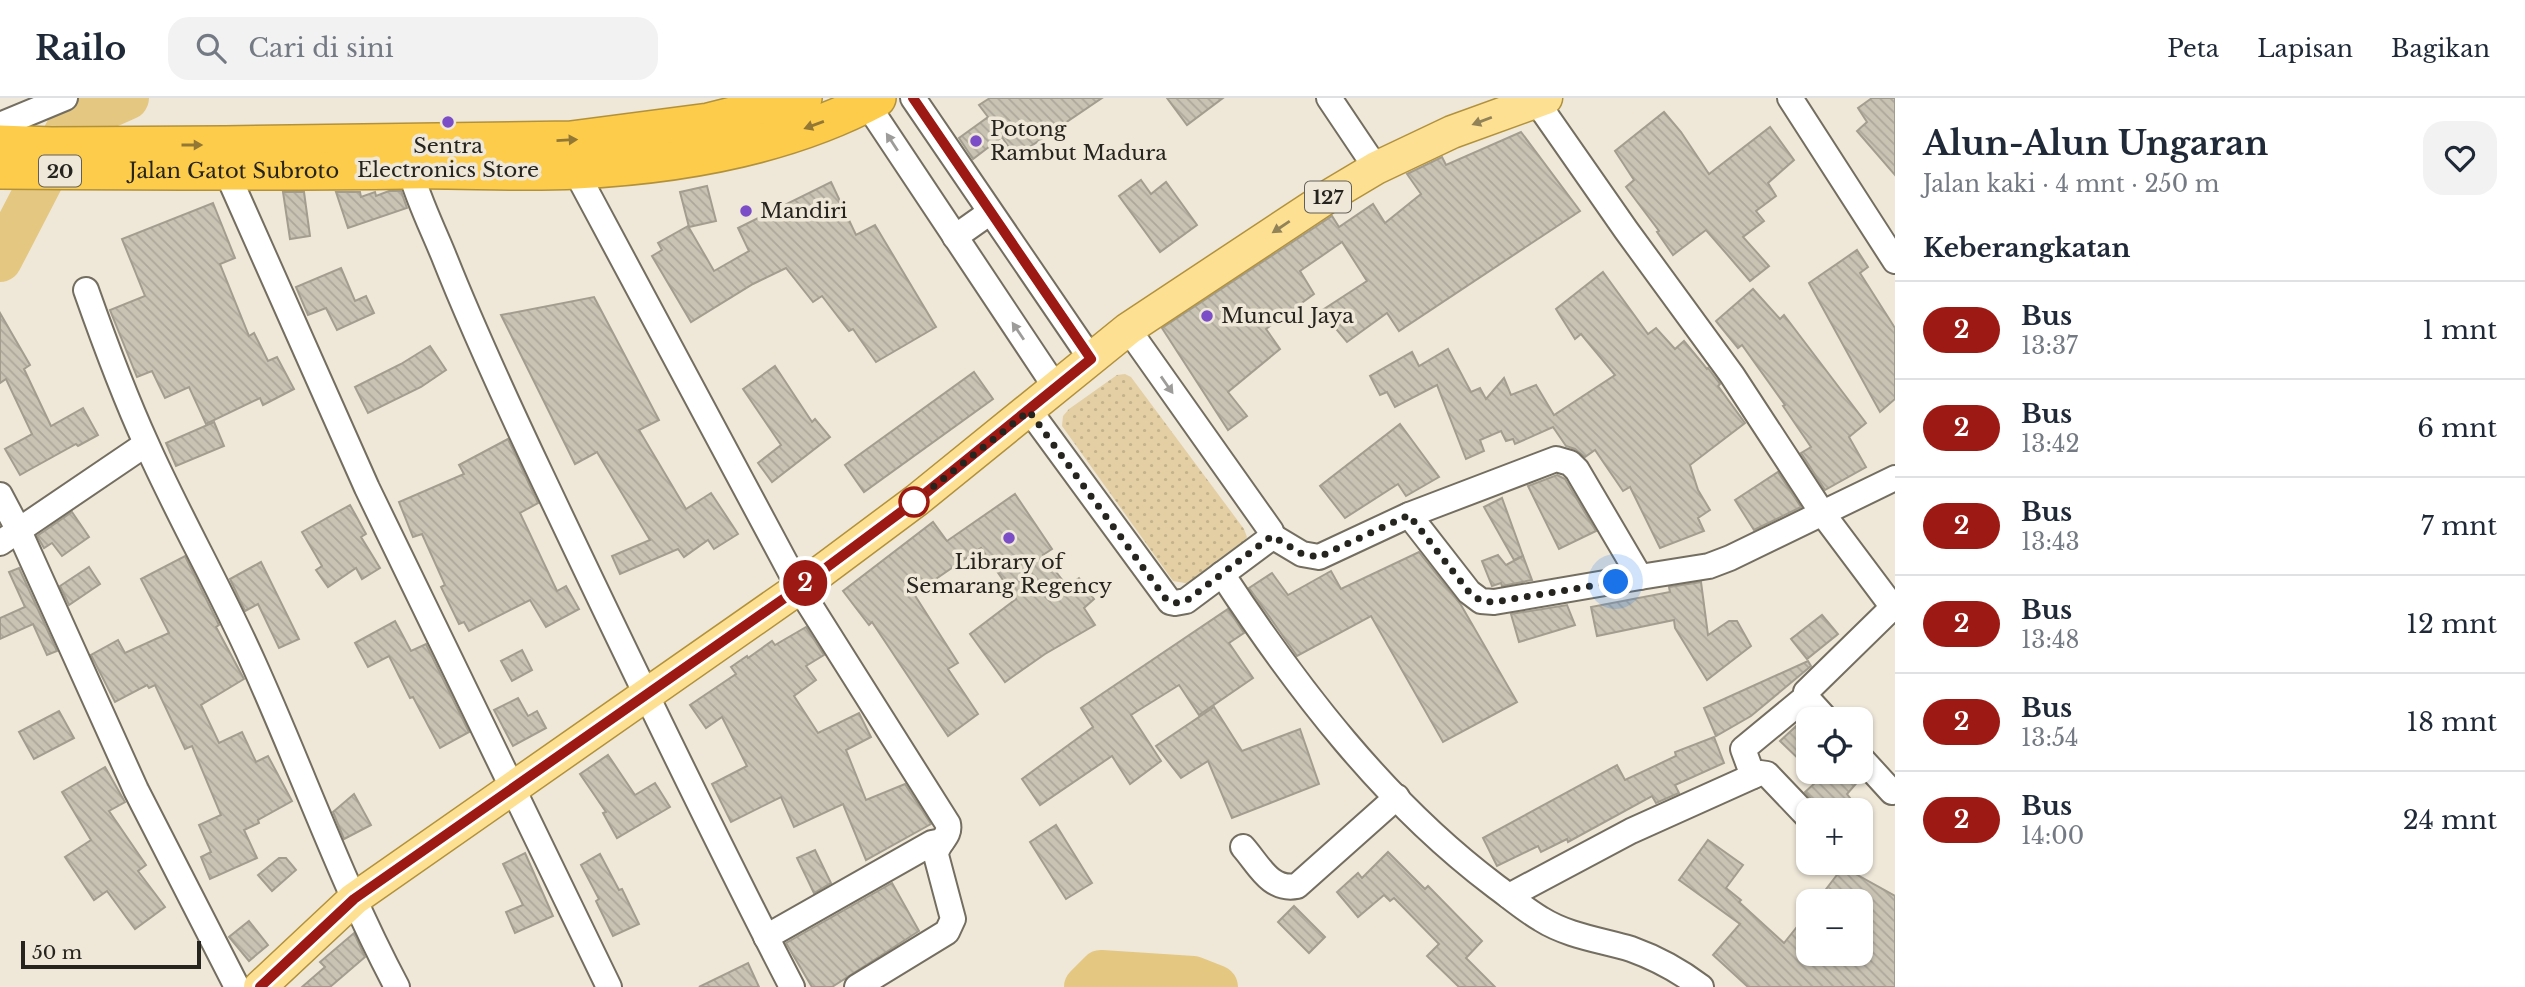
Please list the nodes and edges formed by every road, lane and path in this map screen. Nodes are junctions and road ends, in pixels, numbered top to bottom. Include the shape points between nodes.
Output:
1 (65, 98) edge
2 (803, 98) edge
3 (913, 98) edge
4 (1329, 98) edge
5 (1790, 98) edge
6 (1541, 99) edge
7 (869, 100) edge
8 (0, 125) edge
9 (0, 144) edge
10 (122, 158) junction
11 (1376, 168) junction
12 (0, 170) edge
13 (410, 170) junction
14 (575, 170) junction
15 (227, 173) junction
16 (989, 213) junction
17 (955, 237) junction
18 (1895, 261) edge
19 (86, 290) dead end
20 (1128, 329) junction
21 (1091, 359) junction
22 (1056, 388) junction
23 (1029, 411) junction
24 (146, 444) junction
25 (1895, 478) edge
26 (0, 495) edge
27 (1822, 514) junction
28 (1409, 515) junction
29 (1272, 536) junction
30 (9, 537) edge
31 (1222, 574) junction
32 (1640, 577) junction
33 (799, 588) junction
34 (1894, 608) edge
35 (644, 694) junction
36 (1806, 697) junction
37 (1815, 707) edge
38 (1873, 771) edge
39 (1753, 775) junction
40 (512, 788) junction
41 (1892, 792) dead end
42 (1396, 797) junction
43 (1796, 804) edge
44 (942, 841) junction
45 (1243, 847) dead end
46 (1509, 896) junction
47 (354, 899) junction
48 (766, 937) junction
49 (237, 987) edge
50 (260, 987) edge
51 (397, 987) edge
52 (609, 987) edge
53 (792, 987) edge
54 (857, 987) edge
55 (1701, 987) edge

1 - 8 street
10 -> 2 highway, Jalan Gatot Subroto / 20 via 570,140 709,122
3 - 16 street
4 - 11 street
5 - 18 street
6 -> 11 main road, 127 via 1452,132
6 - 27 street via 1577,162 1732,375
7 -> 14 highway, Jalan Gatot Subroto / 20 via 778,137 714,155
17 -> 7 street
9 - 10 highway, Jalan Gatot Subroto / 20 via 51,146
10 - 12 highway, Jalan Gatot Subroto / 20
10 - 15 highway, Jalan Gatot Subroto / 20
11 -> 20 main road, 127
13 - 14 highway, Jalan Gatot Subroto / 20
13 - 15 highway, Jalan Gatot Subroto / 20
13 - 35 street via 418,201 473,330
14 - 33 street
15 - 40 street via 367,488
16 - 17 street
16 - 21 street
22 -> 17 street
19 - 24 street
20 - 21 main road, 127
20 -> 29 street
21 - 22 main road, 127
22 - 23 main road, 127
23 - 31 street via 1166,599 1186,601
23 - 33 main road, 127
24 - 30 street
24 - 47 street via 254,663
25 - 27 street
26 - 30 street
27 - 32 street via 1709,566
27 - 34 street
28 - 29 street via 1319,557 1302,554
28 - 32 street via 1481,601
28 - 32 street via 1556,459 1577,470
29 - 31 street
30 - 49 street
31 - 42 street via 1347,743
33 - 35 main road, 127
33 - 44 street via 948,824
34 - 36 street via 1810,687
35 - 40 main road, 127
35 - 48 street
36 - 37 street
36 - 39 street via 1743,749
38 - 41 street
39 - 43 street via 1767,774
39 - 46 street via 1632,831
40 - 47 main road, 127
40 - 52 street
42 - 45 street via 1297,886 1287,888 1272,881
42 - 46 street via 1428,831
44 - 48 street
44 - 54 street via 936,855 953,924
46 - 55 street via 1545,922 1654,958
47 - 50 main road, 127
47 - 51 street
48 - 53 street

